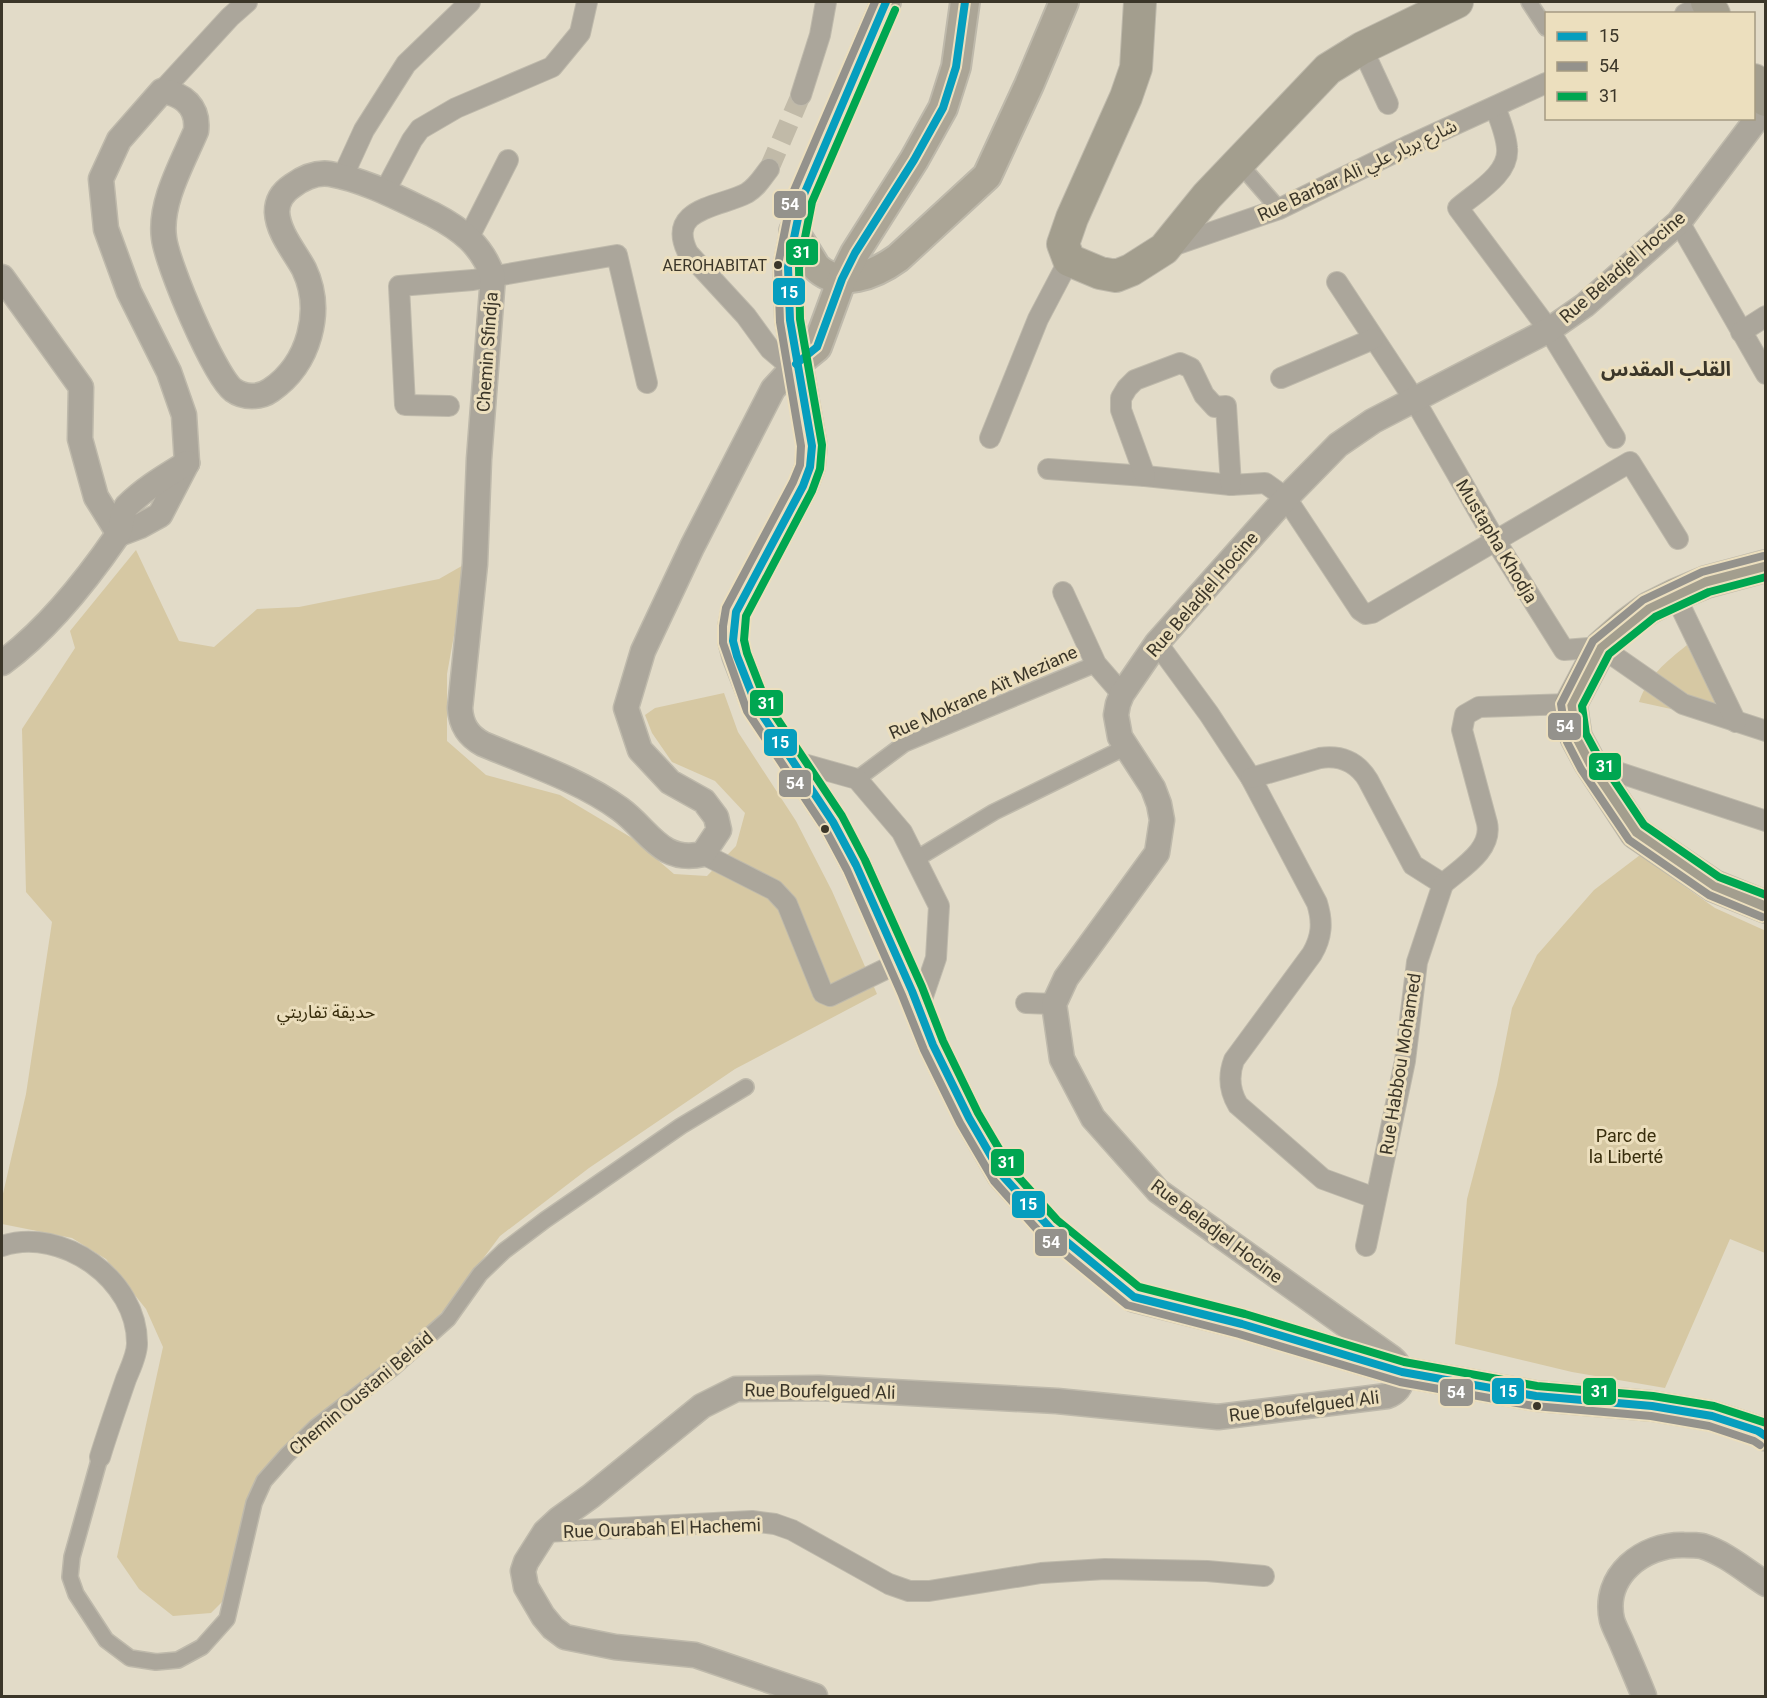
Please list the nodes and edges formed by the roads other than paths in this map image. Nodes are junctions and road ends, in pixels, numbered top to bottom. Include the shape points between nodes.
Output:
1 (247, 2) edge
2 (470, 2) edge
3 (587, 2) edge
4 (826, 2) edge
5 (965, 2) edge
6 (1064, 2) edge
7 (1140, 2) edge
8 (1456, 2) edge
9 (1529, 2) edge
10 (1708, 2) edge
11 (887, 3) edge
12 (1689, 12) edge
13 (1545, 26) edge
14 (1362, 48) junction
15 (1545, 82) edge
16 (1755, 82) edge
17 (162, 91) junction
18 (848, 92) tunnel mouth
19 (801, 95) tunnel mouth
20 (1766, 100) edge
21 (1388, 104) dead end
22 (1766, 106) edge
23 (1496, 107) junction
24 (508, 160) dead end
25 (1238, 162) junction
26 (769, 169) tunnel mouth
27 (342, 178) junction
28 (385, 191) junction
29 (802, 200) tunnel mouth
30 (1279, 209) junction
31 (1679, 222) junction
32 (794, 231) junction
33 (470, 237) junction
34 (1164, 249) junction
35 (1069, 261) junction
36 (2, 276) edge
37 (493, 277) junction
38 (842, 279) junction
39 (1337, 282) dead end
40 (1766, 316) edge
41 (1549, 330) junction
42 (1741, 332) junction
43 (1373, 339) junction
44 (796, 364) junction
45 (1766, 374) edge
46 (1281, 378) dead end
47 (647, 383) dead end
48 (1414, 399) junction
49 (450, 406) dead end
50 (990, 438) dead end
51 (1615, 438) dead end
52 (1048, 469) dead end
53 (1145, 476) junction
54 (1231, 485) junction
55 (1286, 498) junction
56 (119, 534) junction
57 (1678, 539) dead end
58 (1496, 540) junction
59 (1766, 566) edge
60 (1063, 592) dead end
61 (1675, 595) junction
62 (1157, 643) junction
63 (1601, 647) junction
64 (2, 663) edge
65 (1096, 664) junction
66 (1122, 694) junction
67 (1571, 704) junction
68 (1736, 722) junction
69 (1766, 731) edge
70 (1126, 747) junction
71 (793, 760) junction
72 (1590, 763) junction
73 (1251, 778) junction
74 (857, 779) junction
75 (1766, 821) edge
76 (703, 854) junction
77 (916, 859) junction
78 (1443, 884) junction
79 (1766, 907) edge
80 (900, 962) junction
81 (1026, 1003) dead end
82 (1054, 1004) junction
83 (919, 1008) junction
84 (746, 1087) dead end
85 (1376, 1198) junction
86 (2, 1246) edge
87 (1366, 1246) dead end
88 (1402, 1372) junction
89 (1766, 1436) edge
90 (100, 1457) joint
91 (545, 1532) junction
92 (1264, 1576) dead end
93 (1766, 1584) edge
94 (815, 1696) edge
95 (1644, 1696) edge

1 - 17 street
2 - 27 street via 406,64 364,130
3 - 28 street via 580,33 552,67 456,108 420,129
4 - 19 street
5 - 38 main road via 956,67 943,108
6 - 38 main road via 987,176 885,268
7 - 35 main road via 1136,68 1063,244
8 - 14 main road
9 - 13 street
10 - 12 street
11 - 18 main road
14 - 21 street
14 - 25 main road via 1328,69
15 - 23 street, Rue Barbar Ali شارع بربار علي
16 - 20 main road
17 - 27 street, Chemin Sfindja via 186,100 197,124 167,198 163,237 177,283 218,372 242,394 263,394 289,376 308,341 313,314 311,292 277,214 280,198 302,179 329,174
17 - 56 street via 119,140 101,179 106,229 129,292 169,372 184,415 187,463 145,489 125,509
22 - 31 street, Rue Beladjel Hocine
23 - 30 street, Rue Barbar Ali شارع بربار علي
23 - 41 street via 1508,151 1505,164 1458,208
24 - 33 street
25 - 30 street
25 - 34 main road
26 - 44 street via 744,195 698,210 685,226 683,240 688,253 746,316 770,349 783,360
27 - 28 street, Chemin Sfindja
28 - 33 street, Chemin Sfindja
29 - 32 main road
30 - 34 street, Rue Barbar Ali شارع بربار علي
31 - 41 street, Rue Beladjel Hocine via 1585,305
31 - 42 street
32 - 38 main road via 821,272
32 - 44 main road via 788,267
33 - 37 street, Chemin Sfindja via 488,262
34 - 35 main road via 1116,276
35 - 50 street via 1038,319
36 - 56 street via 81,387 80,439 96,497
37 - 47 street via 617,255
37 - 49 street via 399,286 405,405
37 - 76 street, Chemin Sfindja via 475,564 460,708 463,723 476,740 593,792 621,810 664,849 688,858
38 - 44 main road via 817,347
39 - 43 street, Mustapha Khodja
40 - 42 street
41 - 48 street, Rue Beladjel Hocine
41 - 51 street
42 - 45 street
43 - 46 street
43 - 48 street, Mustapha Khodja
44 - 71 main road via 812,446 810,466 741,599 733,627 736,656 757,707
44 - 76 street via 773,389 692,547 643,651 626,708 640,750 670,782 704,801 716,817 719,830
48 - 55 street, Rue Beladjel Hocine via 1338,445
48 - 58 street, Mustapha Khodja
52 - 53 street
53 - 54 street
53 - 54 street via 1121,410 1121,398 1135,380 1180,363 1191,368 1204,395 1215,407 1226,406
54 - 55 street via 1265,483
55 - 58 street via 1365,614
55 - 62 street, Rue Beladjel Hocine
56 - 64 street via 66,602
57 - 58 street via 1630,462
58 - 63 street, Mustapha Khodja via 1564,650
59 - 61 main road
60 - 65 street
61 - 63 main road via 1626,625
61 - 68 street
62 - 66 street, Rue Beladjel Hocine
62 - 73 street
63 - 67 main road
63 - 68 street via 1683,704
65 - 66 street
65 - 74 street, Rue Mokrane Aït Meziane via 904,744
66 - 70 street, Rue Beladjel Hocine via 1117,726
67 - 72 main road via 1576,737
67 - 78 street via 1479,707 1465,715 1462,730 1488,834 1481,850
68 - 69 street
70 - 77 street via 994,812
70 - 82 street, Rue Beladjel Hocine via 1159,804 1162,820 1157,853 1066,978
71 - 74 street
71 - 80 main road via 856,865
72 - 75 street
72 - 79 main road via 1636,833 1714,886
73 - 78 street via 1320,758 1348,760 1368,780 1413,865
73 - 85 street via 1317,903 1322,924 1312,954 1234,1060 1230,1087 1238,1105 1323,1179
74 - 77 street via 902,832
76 - 80 street via 774,890 787,904 823,993 830,996
77 - 83 street via 939,906 936,958
78 - 85 street, Rue Habbou Mohamed via 1417,962 1405,1061
80 - 83 main road
81 - 82 street
82 - 88 street, Rue Beladjel Hocine via 1062,1059 1093,1118 1158,1191 1392,1358
83 - 88 main road via 969,1118 1002,1175 1050,1228 1134,1297 1242,1324
84 - 90 street, Chemin Oustani Belaid via 681,1126 504,1251 480,1274 448,1319 287,1455 264,1481 254,1503 227,1619 202,1647 178,1660 130,1658 106,1640 76,1594 70,1576 72,1557
85 - 87 street, Rue Habbou Mohamed
86 - 90 street, Chemin Oustani Belaid via 30,1241 64,1248 93,1262 126,1301 135,1323 137,1347
88 - 89 main road via 1536,1396 1652,1406 1712,1416
88 - 91 street, Rue Boufelgued Ali via 1400,1386 1388,1396 1218,1417 1057,1401 819,1388 736,1389 702,1406
91 - 92 street, Rue Ourabah El Hachemi via 752,1521 775,1524 909,1591 1041,1573 1104,1569
91 - 94 street, Rue Boufelgued Ali via 526,1562 523,1581 543,1616 565,1637 615,1647 695,1655
93 - 95 street via 1701,1546 1677,1545 1641,1554 1617,1582 1612,1620

